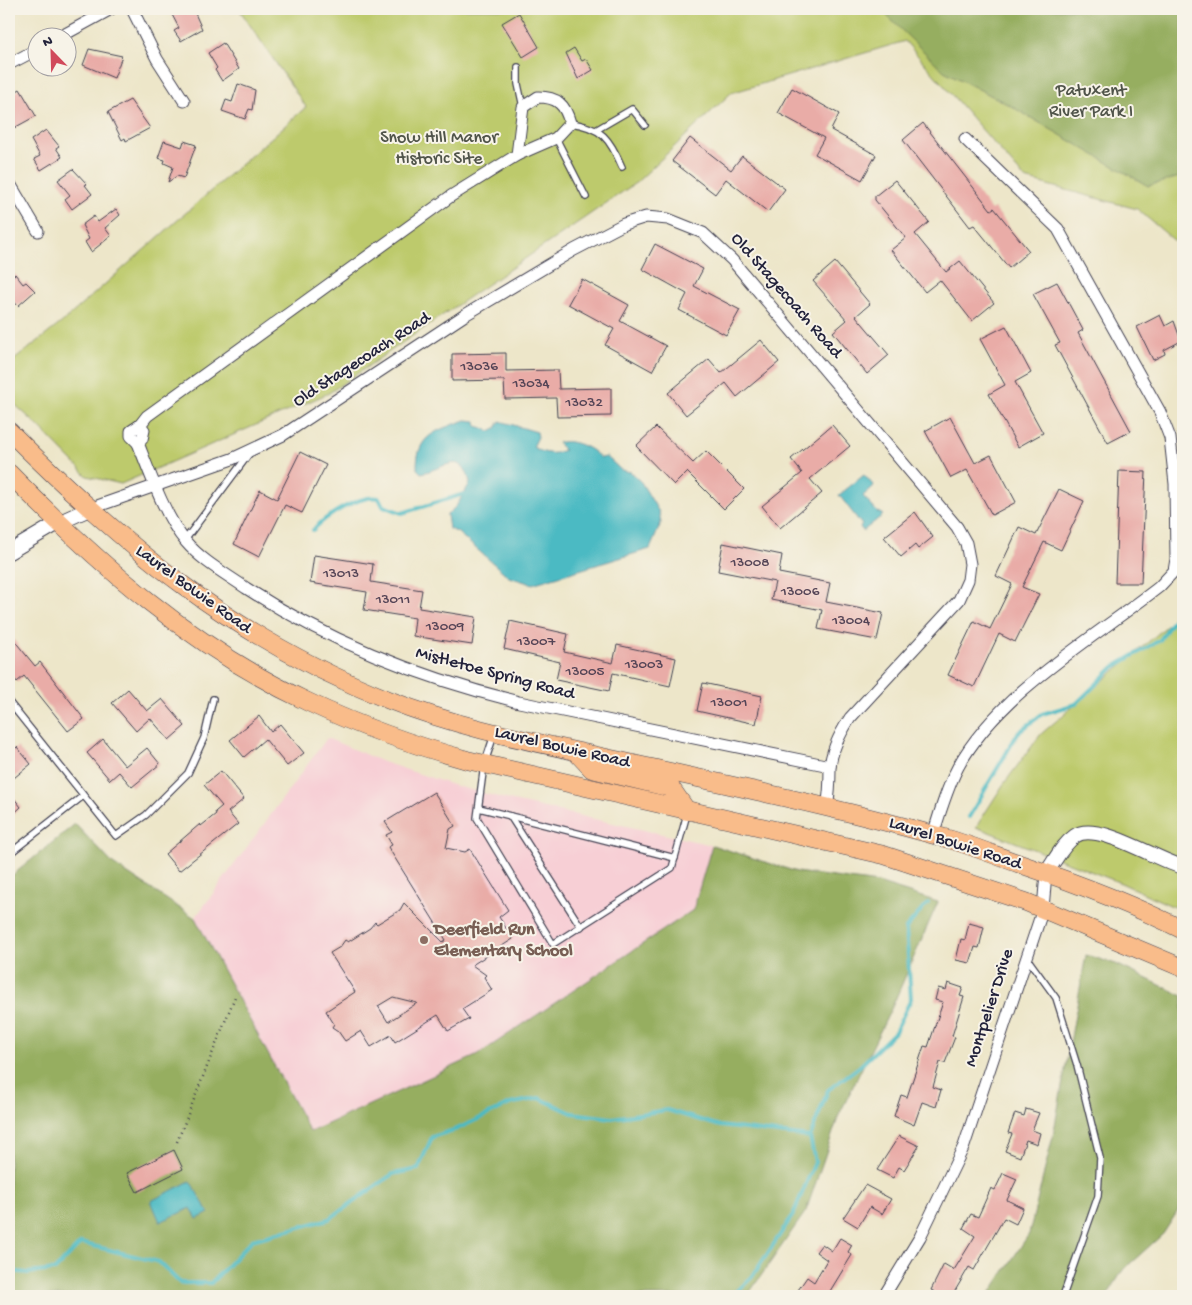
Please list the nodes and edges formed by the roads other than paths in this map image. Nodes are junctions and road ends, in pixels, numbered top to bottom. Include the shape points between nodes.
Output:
1 (111, 9) edge
2 (132, 9) edge
3 (76, 28) edge
4 (28, 54) edge
5 (9, 64) edge
6 (518, 67) dead end
7 (184, 101) dead end
8 (523, 106) junction
9 (570, 122) junction
10 (644, 125) dead end
11 (596, 130) junction
12 (556, 138) junction
13 (965, 139) dead end
14 (517, 154) junction
15 (622, 167) dead end
16 (9, 182) edge
17 (586, 197) dead end
18 (38, 231) dead end
19 (9, 431) edge
20 (252, 450) junction
21 (9, 473) edge
22 (155, 486) junction
23 (89, 510) junction
24 (58, 523) junction
25 (185, 540) junction
26 (9, 552) edge
27 (213, 699) dead end
28 (9, 702) edge
29 (495, 732) junction
30 (576, 752) junction
31 (484, 765) junction
32 (830, 766) junction
33 (83, 796) junction
34 (828, 807) junction
35 (479, 808) junction
36 (687, 812) junction
37 (510, 816) junction
38 (933, 835) junction
39 (9, 854) edge
40 (675, 858) junction
41 (1183, 868) edge
42 (1046, 873) junction
43 (1043, 909) junction
44 (581, 926) junction
45 (1183, 930) edge
46 (1026, 958) junction
47 (1183, 968) edge
48 (884, 1296) edge
49 (1062, 1296) edge

1 - 3 street
2 - 7 street via 157,59
4 - 5 street
6 - 8 lane
8 - 9 street via 538,97 548,97 566,108
8 - 14 street
9 - 11 lane
9 - 12 street
10 - 11 lane via 632,109
11 - 15 lane via 602,133
12 - 14 street
12 - 17 lane
13 - 38 street via 1058,229 1160,412 1170,438 1175,484 1176,559 1174,571 1159,588 1044,673 986,729 959,765
14 - 22 street, Mistletoe Spring Road via 451,196 147,416 140,425 144,430 138,443
16 - 18 street
19 - 23 main road, Laurel Bowie Road
20 - 22 street, Old Stagecoach Road
20 - 25 lane
20 - 32 street, Old Stagecoach Road via 283,435 466,315 624,224 658,218 678,222 703,233 732,260 816,358 957,527 969,551 968,580 959,600 850,718 842,730
21 - 24 main road, Laurel Bowie Road
22 - 23 street, Old Stagecoach Road
22 - 25 street, Mistletoe Spring Road
23 - 24 street, Old Stagecoach Road
23 - 29 main road, Laurel Bowie Road via 163,572 265,642 390,700
24 - 26 street, Old Stagecoach Road
24 - 31 main road, Laurel Bowie Road via 149,602 222,654 270,682 329,712 416,745
25 - 32 street, Mistletoe Spring Road via 223,573 285,613 360,651 420,674 536,706
27 - 33 lane via 204,738 188,773 138,820 116,836
28 - 33 lane
29 - 30 main road, Laurel Bowie Road
29 - 31 lane
30 - 34 main road, Laurel Bowie Road
30 - 36 main road via 592,769 670,788
31 - 35 lane
31 - 36 main road, Laurel Bowie Road
32 - 34 street, Old Stagecoach Road
33 - 39 lane
34 - 38 main road, Laurel Bowie Road
35 - 37 lane
35 - 44 lane via 477,818 553,944
36 - 40 lane
36 - 43 main road, Laurel Bowie Road via 884,855
37 - 40 lane
37 - 44 lane
38 - 42 main road, Laurel Bowie Road
40 - 44 lane via 672,868
41 - 42 street, Montpelier Drive via 1105,834 1089,831 1076,834 1067,842
42 - 43 street, Montpelier Drive
42 - 45 main road, Laurel Bowie Road via 1098,890
43 - 46 street, Montpelier Drive
43 - 47 main road, Laurel Bowie Road
46 - 48 street, Montpelier Drive via 964,1146 920,1237
46 - 49 lane via 1056,998 1100,1158 1098,1196

